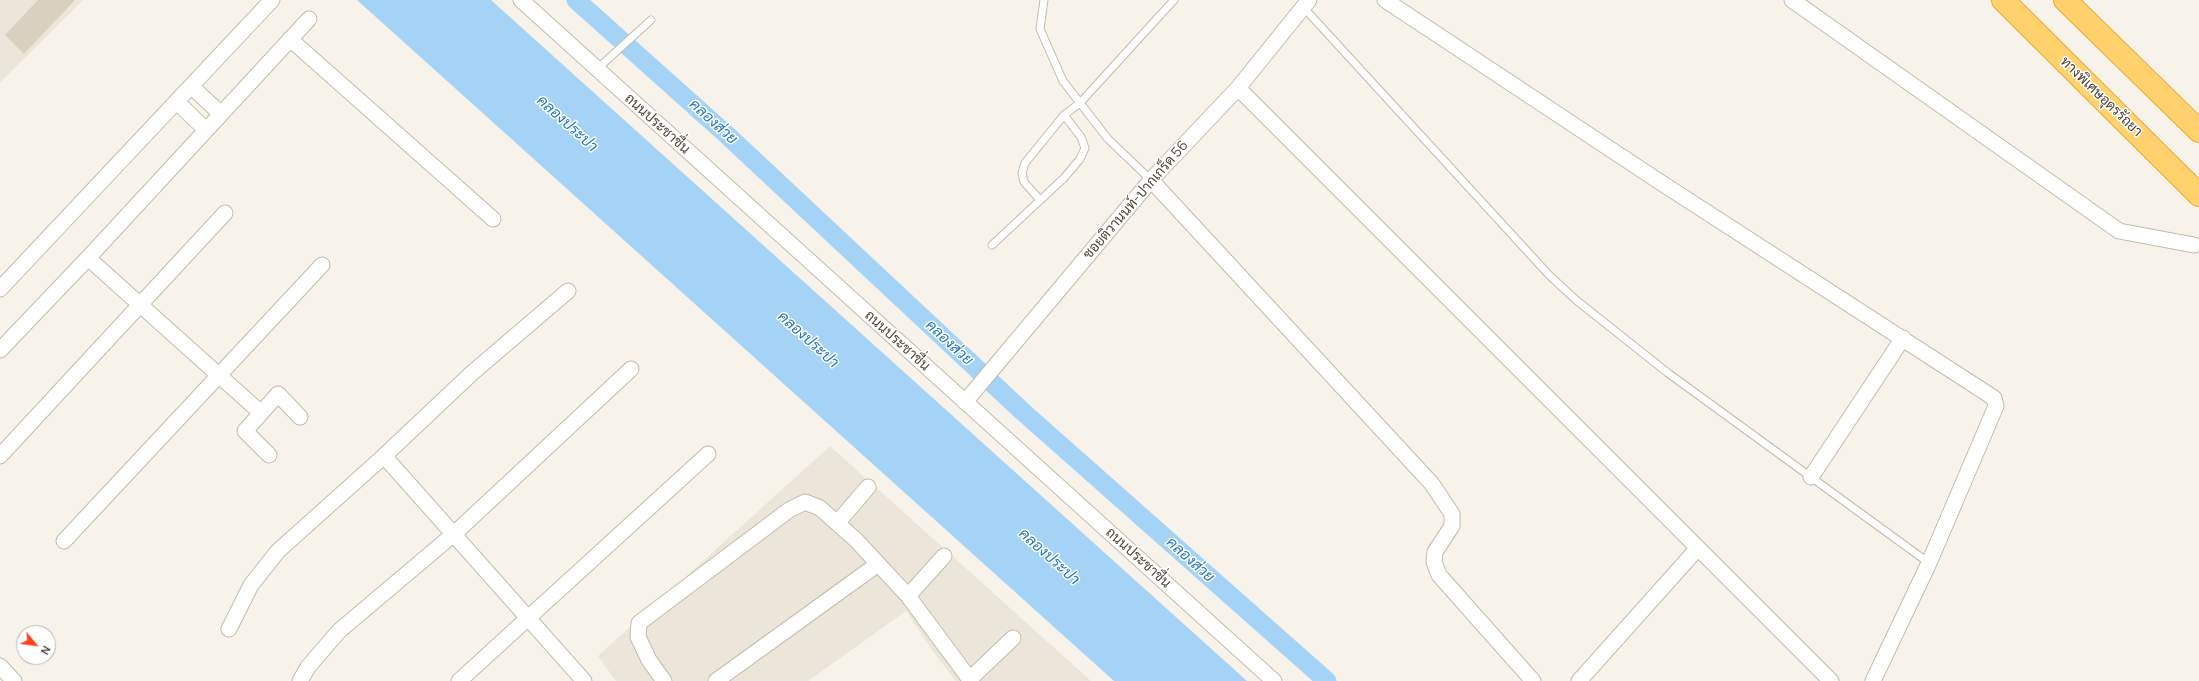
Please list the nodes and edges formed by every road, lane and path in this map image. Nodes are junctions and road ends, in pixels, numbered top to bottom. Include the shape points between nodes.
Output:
1 (272, 0) edge
2 (521, 0) edge
3 (1044, 0) edge
4 (1174, 0) edge
5 (1385, 0) edge
6 (1792, 0) edge
7 (2003, 0) edge
8 (2065, 0) edge
9 (1306, 4) edge
10 (309, 19) dead end
11 (651, 20) dead end
12 (290, 39) junction
13 (597, 69) junction
14 (191, 86) junction
15 (1238, 88) junction
16 (176, 102) junction
17 (1080, 103) junction
18 (221, 114) junction
19 (1064, 115) junction
20 (206, 130) junction
21 (2199, 131) edge
22 (1151, 180) junction
23 (2199, 195) edge
24 (1040, 200) junction
25 (225, 213) dead end
26 (493, 218) dead end
27 (992, 245) dead end
28 (2194, 245) dead end
29 (88, 258) junction
30 (322, 265) dead end
31 (0, 289) edge
32 (568, 291) dead end
33 (140, 304) junction
34 (1902, 338) junction
35 (3, 341) edge
36 (631, 368) dead end
37 (219, 376) junction
38 (965, 402) junction
39 (261, 413) junction
40 (300, 416) dead end
41 (708, 454) dead end
42 (269, 455) dead end
43 (0, 456) edge
44 (384, 456) junction
45 (1811, 477) junction
46 (868, 487) dead end
47 (838, 522) junction
48 (455, 534) junction
49 (64, 541) dead end
50 (1698, 548) junction
51 (944, 556) dead end
52 (1930, 563) junction
53 (878, 564) junction
54 (908, 596) junction
55 (528, 619) junction
56 (229, 629) dead end
57 (1013, 638) dead end
58 (0, 666) edge
59 (971, 680) edge
60 (14, 681) edge
61 (300, 681) edge
62 (459, 681) edge
63 (584, 681) edge
64 (664, 681) edge
65 (716, 681) edge
66 (1274, 681) edge
67 (1533, 681) edge
68 (1579, 681) edge
69 (1831, 681) edge
70 (1873, 681) edge

1 - 14 street
2 - 13 street, ถนนประชาชื่น
3 - 17 lane via 1040,29 1063,82
4 - 17 lane
5 - 34 street
6 - 28 street via 2119,232
7 - 23 highway, ทางพิเศษอุดรรัถยา
8 - 21 highway
9 - 15 street, ซอยติวานนท์-ปากเกร็ด 56
9 - 45 lane via 1549,275 1576,300 1668,373
10 - 12 street
11 - 13 lane
12 - 18 street
12 - 26 street
13 - 38 street, ถนนประชาชื่น
14 - 16 street
14 - 18 street
15 - 22 street, ซอยติวานนท์-ปากเกร็ด 56
15 - 50 street
16 - 20 street
16 - 31 street
17 - 19 lane
17 - 22 lane via 1108,139
18 - 20 street
19 - 24 lane via 1025,163 1022,173 1024,182
19 - 24 lane via 1081,137 1085,148 1080,159 1064,178
20 - 29 street
22 - 38 street, ซอยติวานนท์-ปากเกร็ด 56
22 - 67 street via 1444,499 1452,514 1452,526 1435,552 1434,562 1439,575
24 - 27 lane
25 - 33 street
29 - 33 street
29 - 35 street
30 - 37 street
32 - 44 street via 472,373
33 - 37 street
33 - 43 street
34 - 45 street
34 - 52 street via 1987,391 1994,398 1996,406
36 - 48 street
37 - 39 street
37 - 49 street
38 - 66 street, ถนนประชาชื่น
39 - 40 street via 278,394
39 - 42 street via 245,431
41 - 55 street
44 - 48 street
44 - 56 street via 278,552 251,585
45 - 52 lane
46 - 47 street
47 - 53 street
47 - 64 street via 820,508 804,502 789,510 648,614 639,623 638,637 649,660
48 - 55 street
48 - 61 street via 339,631 308,667
50 - 68 street
50 - 69 street
51 - 54 street
52 - 70 street
53 - 54 street
53 - 65 street
54 - 59 street
55 - 62 street
55 - 63 street
57 - 59 street
58 - 60 street

